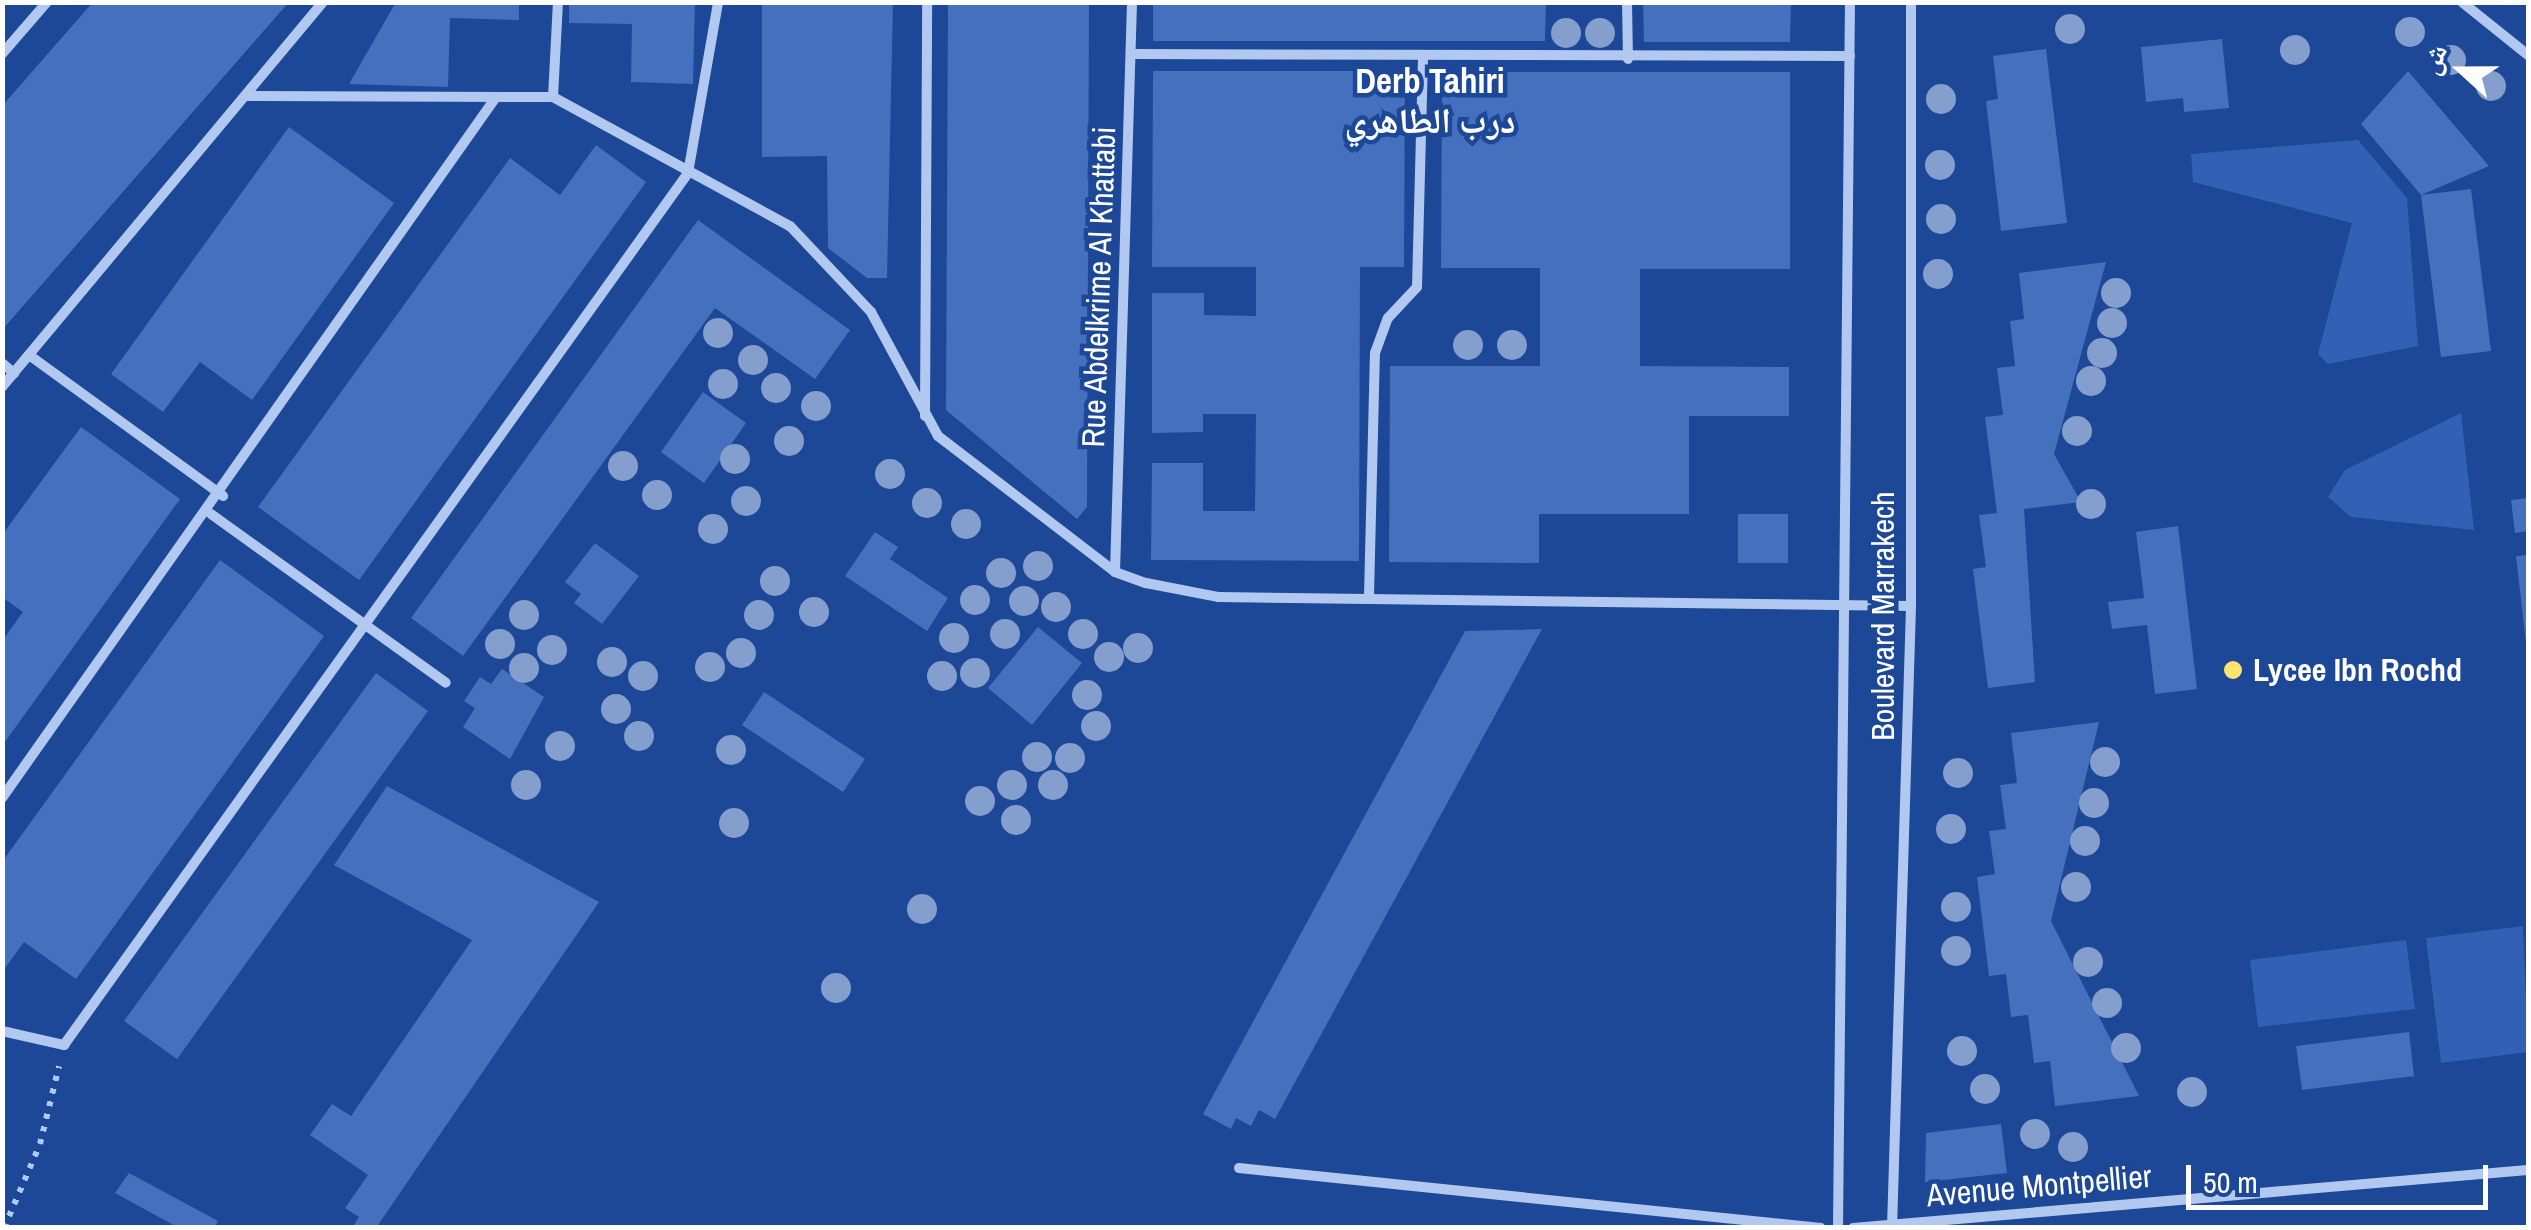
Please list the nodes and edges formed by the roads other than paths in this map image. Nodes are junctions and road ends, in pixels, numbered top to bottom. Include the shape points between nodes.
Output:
1 (47, 2) edge
2 (322, 2) edge
3 (558, 2) edge
4 (718, 2) edge
5 (927, 2) edge
6 (1132, 2) edge
7 (1628, 2) edge
8 (1850, 2) edge
9 (1911, 2) edge
10 (2462, 2) edge
11 (2, 54) edge
12 (1131, 54) junction
13 (2528, 55) edge
14 (1423, 56) junction
15 (1850, 56) junction
16 (1628, 59) junction
17 (247, 96) junction
18 (553, 97) junction
19 (494, 100) junction
20 (688, 173) junction
21 (29, 355) junction
22 (2, 363) edge
23 (14, 373) junction
24 (2, 387) edge
25 (924, 419) junction
26 (223, 496) junction
27 (211, 514) junction
28 (1114, 572) junction
29 (1369, 596) junction
30 (1911, 606) junction
31 (1846, 610) junction
32 (368, 627) junction
33 (446, 683) dead end
34 (2, 798) edge
35 (2, 1031) edge
36 (1239, 1168) dead end
37 (2528, 1170) edge
38 (1894, 1225) edge
39 (1821, 1228) edge
40 (1838, 1228) edge
41 (1853, 1228) edge

1 - 11 street
2 - 17 street
3 - 18 street
4 - 20 street
5 - 25 street
6 - 12 street, Rue Abdelkrime Al Khattabi
7 - 16 street
8 - 15 street, Boulevard Marrakech
9 - 30 street, Boulevard Marrakech
10 - 13 street
12 - 14 street
12 - 28 street, Rue Abdelkrime Al Khattabi
14 - 16 street
14 - 29 street via 1417,287 1388,318 1375,353
15 - 16 street
15 - 31 street, Boulevard Marrakech
17 - 19 street
17 - 21 street
18 - 19 street
18 - 20 street
19 - 26 street
20 - 25 street via 790,226 826,258 871,312
20 - 32 street
21 - 23 street
21 - 26 street
22 - 23 street
23 - 24 street
25 - 28 street
26 - 27 street
27 - 32 street
27 - 34 street
28 - 29 street via 1218,597
29 - 31 street
30 - 31 street
30 - 38 street, Boulevard Marrakech
31 - 40 street, Boulevard Marrakech
32 - 33 street
32 - 35 street via 64,1045
36 - 39 street
37 - 38 street, Avenue Montpellier
38 - 41 street, Avenue Montpellier

